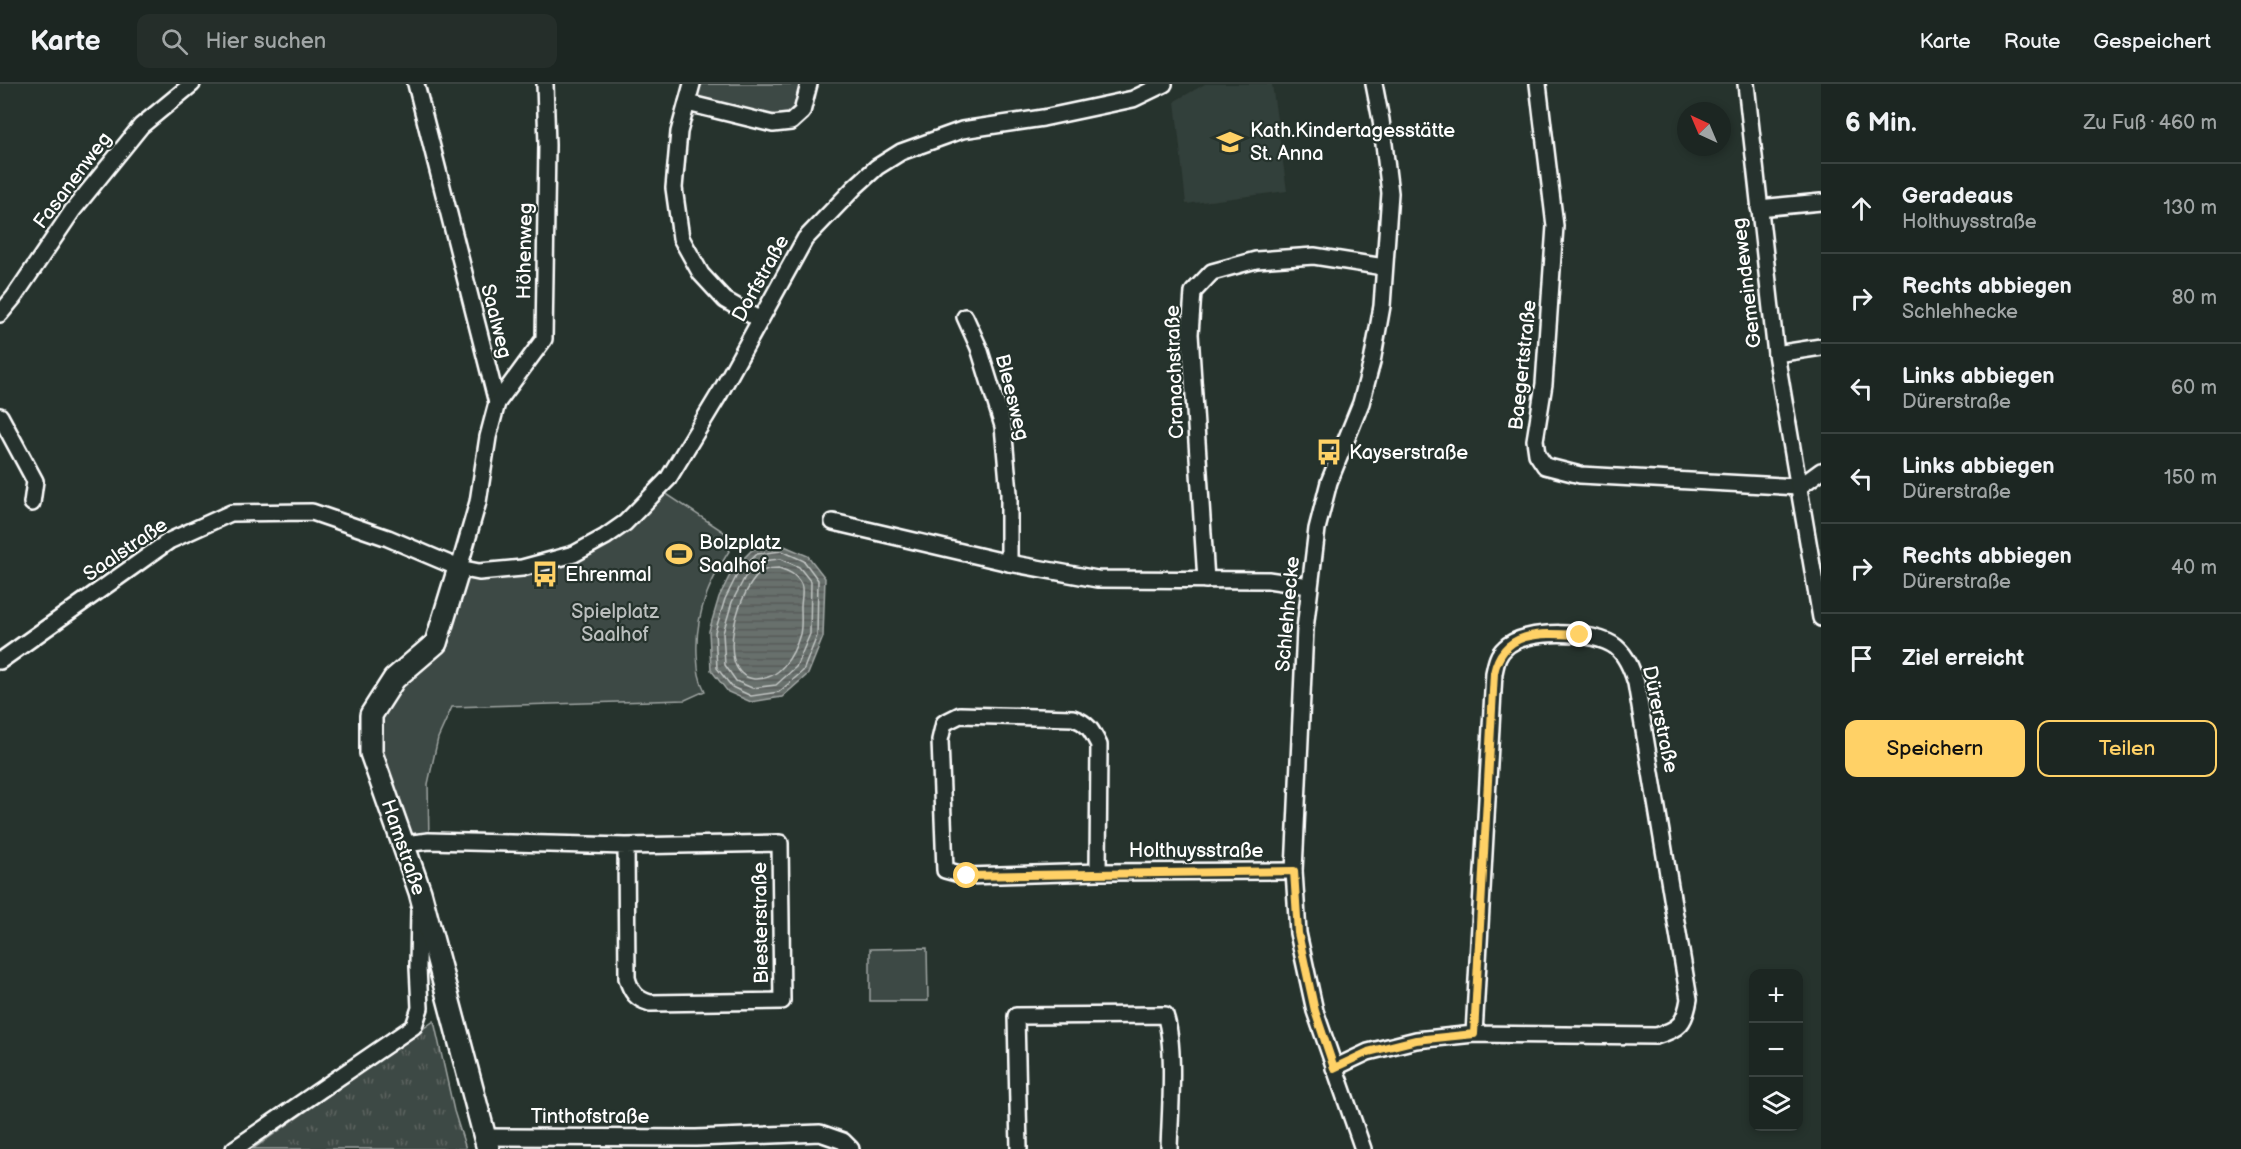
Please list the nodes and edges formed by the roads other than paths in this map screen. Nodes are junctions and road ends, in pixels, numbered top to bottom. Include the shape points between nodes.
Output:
1 (192, 84) edge
2 (416, 84) edge
3 (545, 84) edge
4 (692, 84) edge
5 (809, 84) edge
6 (1164, 84) edge
7 (1374, 84) edge
8 (1538, 84) edge
9 (1746, 84) edge
10 (687, 103) junction
11 (1821, 202) edge
12 (1759, 208) junction
13 (1384, 267) junction
14 (0, 314) edge
15 (965, 317) dead end
16 (760, 320) junction
17 (1821, 347) edge
18 (1776, 354) junction
19 (496, 403) junction
20 (0, 416) edge
21 (1821, 471) edge
22 (1799, 487) junction
23 (32, 503) dead end
24 (833, 522) dead end
25 (1009, 563) junction
26 (459, 568) junction
27 (1206, 580) junction
28 (1309, 586) junction
29 (1820, 611) edge
30 (0, 661) edge
31 (404, 844) junction
32 (626, 846) junction
33 (1294, 871) junction
34 (1098, 872) junction
35 (420, 892) junction
36 (1474, 1034) junction
37 (1334, 1068) junction
38 (486, 1143) edge
39 (696, 1144) edge
40 (234, 1149) edge
41 (851, 1149) edge
42 (1019, 1149) edge
43 (1169, 1149) edge
44 (1363, 1149) edge

1 - 14 street, Fasanenweg via 135,133 73,210
2 - 19 street, Saalweg
3 - 19 street, Höhenweg via 544,339
4 - 10 street
5 - 10 street via 802,112 790,122 774,124
6 - 16 street, Dorfstraße via 1133,99 962,130 901,152 877,167 805,239
7 - 13 street, Schlehhecke via 1390,193
8 - 22 street, Baegertstraße via 1555,226 1544,384 1535,440 1537,454 1545,466 1580,475
9 - 12 street, Gemeindeweg
10 - 16 street via 679,132 674,188 681,237 701,274 725,300
11 - 12 street
12 - 18 street, Gemeindeweg
13 - 27 street, Cranachstraße via 1314,256 1256,260 1212,272 1193,292 1190,334
13 - 28 street, Schlehhecke via 1372,362 1361,403 1329,482
15 - 25 street, Bleesweg via 1003,426 1009,493
16 - 26 street, Dorfstraße via 668,479 625,523 564,557 522,568 479,572
17 - 18 street
18 - 22 street, Gemeindeweg
19 - 26 street, Saalweg via 477,502
20 - 23 street via 35,481
21 - 22 street
22 - 29 street, Gemeindeweg
24 - 25 street
25 - 27 street via 1097,579
26 - 30 street, Saalstraße via 388,538 312,513 231,513 169,541
26 - 31 street, Hamstraße via 436,643 394,679 371,716 371,753
27 - 28 street via 1268,580
28 - 33 street, Schlehhecke
31 - 32 street, Biesterstraße via 429,841
31 - 35 street, Hamstraße
32 - 32 street, Biesterstraße via 780,843 782,1001 650,1003 635,996 627,978
33 - 34 street, Holthuysstraße
33 - 37 street, Schlehhecke via 1298,933 1315,1011
34 - 34 street, Holthuysstraße via 1099,745 1091,729 1073,718 960,715 944,723 940,741 945,870 967,876
35 - 38 street, Hamstraße
35 - 40 street via 420,1008 414,1026
36 - 36 street, Dürerstraße via 1656,1036 1679,1027 1687,1014 1689,999 1636,683 1626,658 1605,640 1580,635 1525,637 1506,646 1497,658
36 - 37 street, Dürerstraße via 1416,1040 1368,1052
37 - 44 street, Schlehhecke
38 - 39 street, Tinthofstraße
39 - 41 street, Tinthofstraße via 820,1133 843,1140
42 - 43 street via 1016,1016 1165,1015 1171,1064

